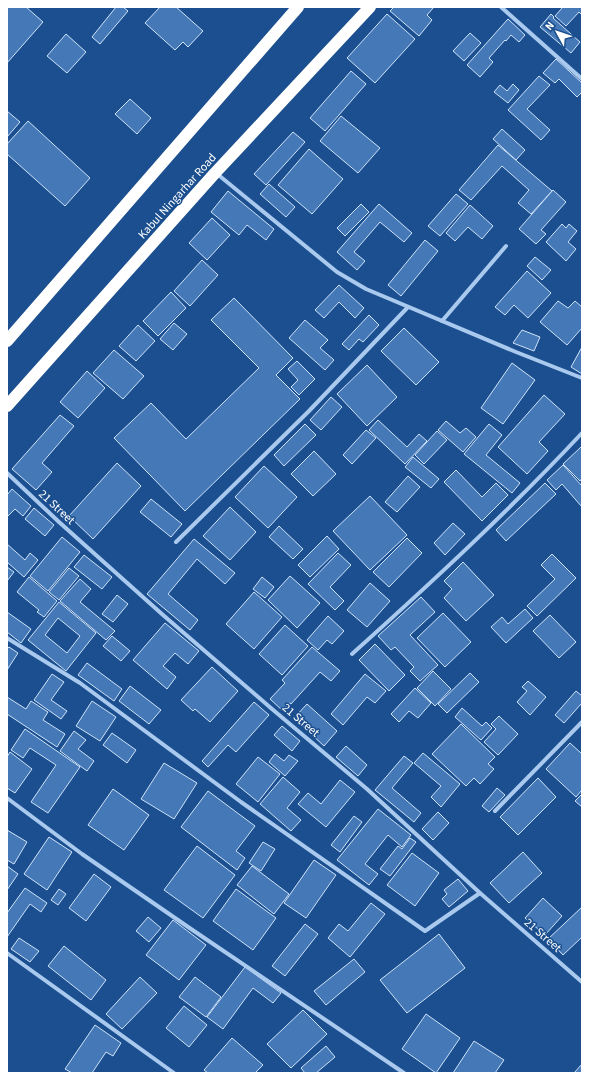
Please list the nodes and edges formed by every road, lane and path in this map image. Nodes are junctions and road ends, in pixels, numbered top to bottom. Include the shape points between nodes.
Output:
1 (298, 7) edge
2 (370, 7) edge
3 (501, 7) edge
4 (582, 79) edge
5 (215, 173) junction
6 (506, 246) dead end
7 (408, 307) junction
8 (442, 321) junction
9 (7, 341) edge
10 (582, 378) edge
11 (7, 406) edge
12 (582, 434) edge
13 (7, 473) edge
14 (176, 542) dead end
15 (7, 638) edge
16 (352, 654) dead end
17 (582, 722) edge
18 (7, 798) edge
19 (495, 811) dead end
20 (480, 893) junction
21 (7, 953) edge
22 (582, 982) edge
23 (174, 1073) edge
24 (404, 1073) edge

1 - 9 highway
2 - 5 highway, Kabul Ningarhar Road
3 - 4 street
5 - 7 street via 337,272 366,289
5 - 11 highway, Kabul Ningarhar Road
6 - 8 street
7 - 8 street
7 - 14 street via 309,411
8 - 10 street
12 - 16 street via 420,593
13 - 20 street, 21 Street via 163,615 367,789
15 - 20 street via 80,683 241,802 424,931
17 - 19 street
18 - 24 street via 82,854
20 - 22 street, 21 Street
21 - 23 street

